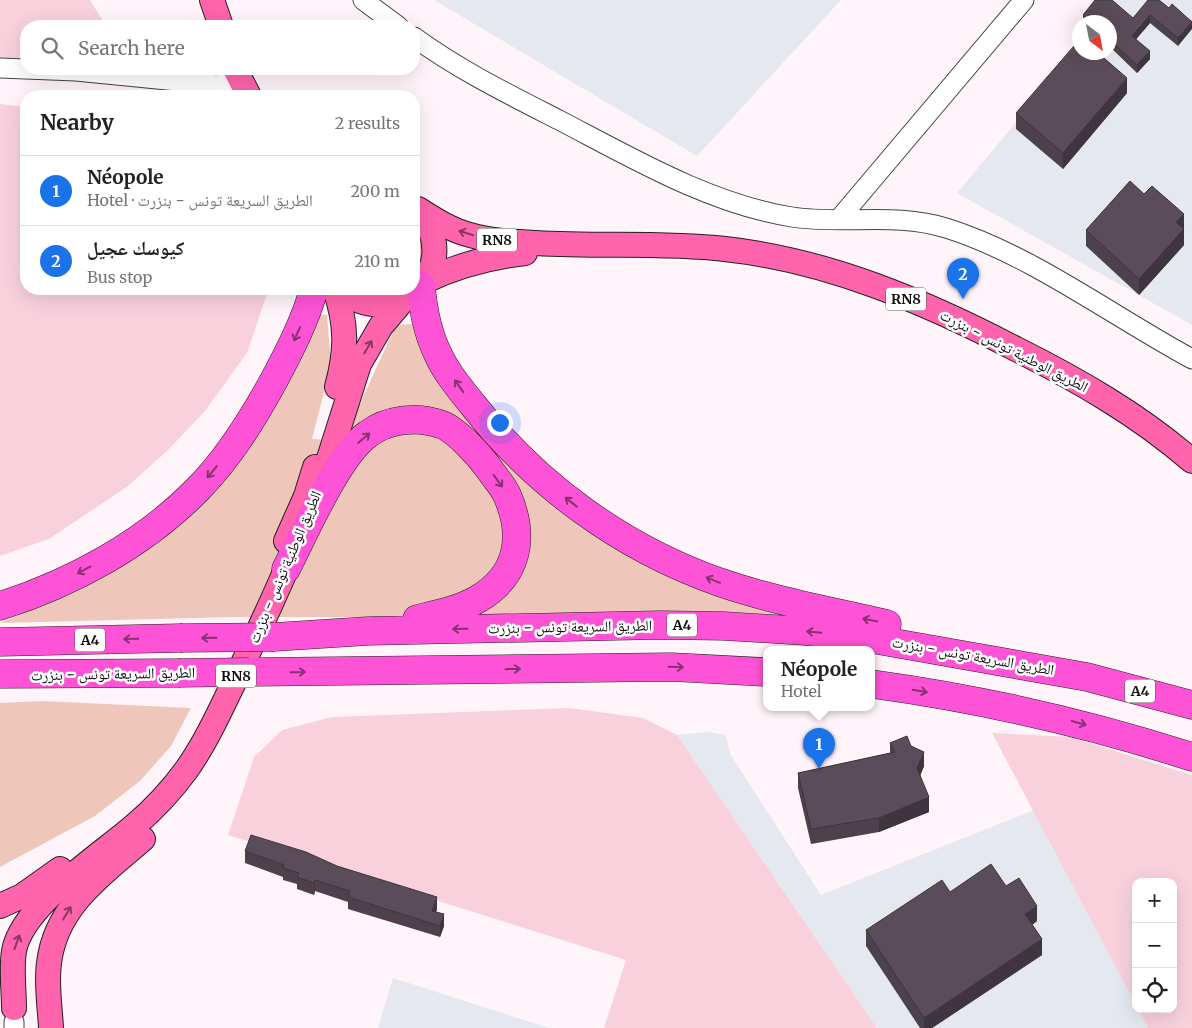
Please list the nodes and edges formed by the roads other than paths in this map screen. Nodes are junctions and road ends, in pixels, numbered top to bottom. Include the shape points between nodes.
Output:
1 (212, 0) edge
2 (363, 0) edge
3 (1024, 0) edge
4 (219, 20) edge
5 (390, 20) edge
6 (420, 42) edge
7 (0, 68) edge
8 (20, 69) edge
9 (117, 75) edge
10 (241, 81) edge
11 (420, 210) edge
12 (420, 212) edge
13 (839, 219) junction
14 (584, 246) junction
15 (420, 285) edge
16 (420, 287) edge
17 (312, 295) edge
18 (337, 295) edge
19 (348, 295) edge
20 (405, 295) edge
21 (411, 295) edge
22 (419, 295) edge
23 (1190, 359) edge
24 (1192, 461) edge
25 (286, 569) junction
26 (0, 606) edge
27 (368, 631) junction
28 (0, 642) edge
29 (763, 672) edge
30 (0, 674) edge
31 (74, 674) junction
32 (1087, 677) junction
33 (0, 683) edge
34 (875, 684) edge
35 (1192, 705) edge
36 (219, 713) junction
37 (1192, 757) edge
38 (0, 906) edge
39 (0, 966) edge
40 (13, 1021) edge
41 (51, 1028) edge

1 - 4 main road
2 - 5 street
3 - 13 street
6 - 13 street via 511,95 689,184 750,207 793,217
7 - 8 street
9 - 10 street via 218,85
14 -> 11 main road, الطريق الوطنية تونس - بنزرت / RN8 via 471,236 444,226
12 - 15 main road, الطريق الوطنية تونس - بنزرت / RN8 via 434,236 435,252 432,267
13 - 23 street via 909,220 945,227 981,241 1029,264
14 - 16 main road, الطريق الوطنية تونس - بنزرت / RN8 via 491,257 453,267
14 - 24 main road, الطريق الوطنية تونس - بنزرت / RN8 via 666,244 724,248 770,255 843,275 966,323 1042,362 1110,400
17 -> 26 highway via 287,356 261,405 228,453 197,490 164,519 111,556 68,579
18 - 38 main road, الطريق الوطنية تونس - بنزرت / RN8 via 346,332 343,365 306,496 258,604 180,760 125,818 44,882
19 - 20 main road, الطريق الوطنية تونس - بنزرت / RN8 via 371,304 388,304
25 -> 21 main road, الطريق الوطنية تونس - بنزرت / RN8 via 316,498 359,364 381,326
32 -> 22 highway via 946,637 762,596 666,560 623,537 575,505 531,468 492,428 438,354
25 -> 27 highway via 339,468 353,447 368,433 403,420 422,420 442,424 466,442 506,493 518,538 512,560 501,581 478,598 453,610
25 - 36 main road, الطريق الوطنية تونس - بنزرت / RN8
27 -> 28 highway, الطريق السريعة تونس - بنزرت / A4, bridge via 274,637
32 -> 27 highway, الطريق السريعة تونس - بنزرت / A4 via 855,636 751,627 661,625
31 -> 29 highway, الطريق السريعة تونس - بنزرت / A4, bridge via 671,667
30 - 31 highway, الطريق السريعة تونس - بنزرت / A4
31 - 33 highway
32 - 35 highway, الطريق السريعة تونس - بنزرت / A4
34 -> 37 highway via 989,703 1066,720
40 -> 36 main road, الطريق الوطنية تونس - بنزرت / RN8 via 14,951 22,930 53,893 135,826 166,795 187,768
41 -> 36 main road via 49,964 52,943 66,912 87,887 148,836 179,800 194,776
39 - 40 main road, الطريق الوطنية تونس - بنزرت / RN8 via 5,975

